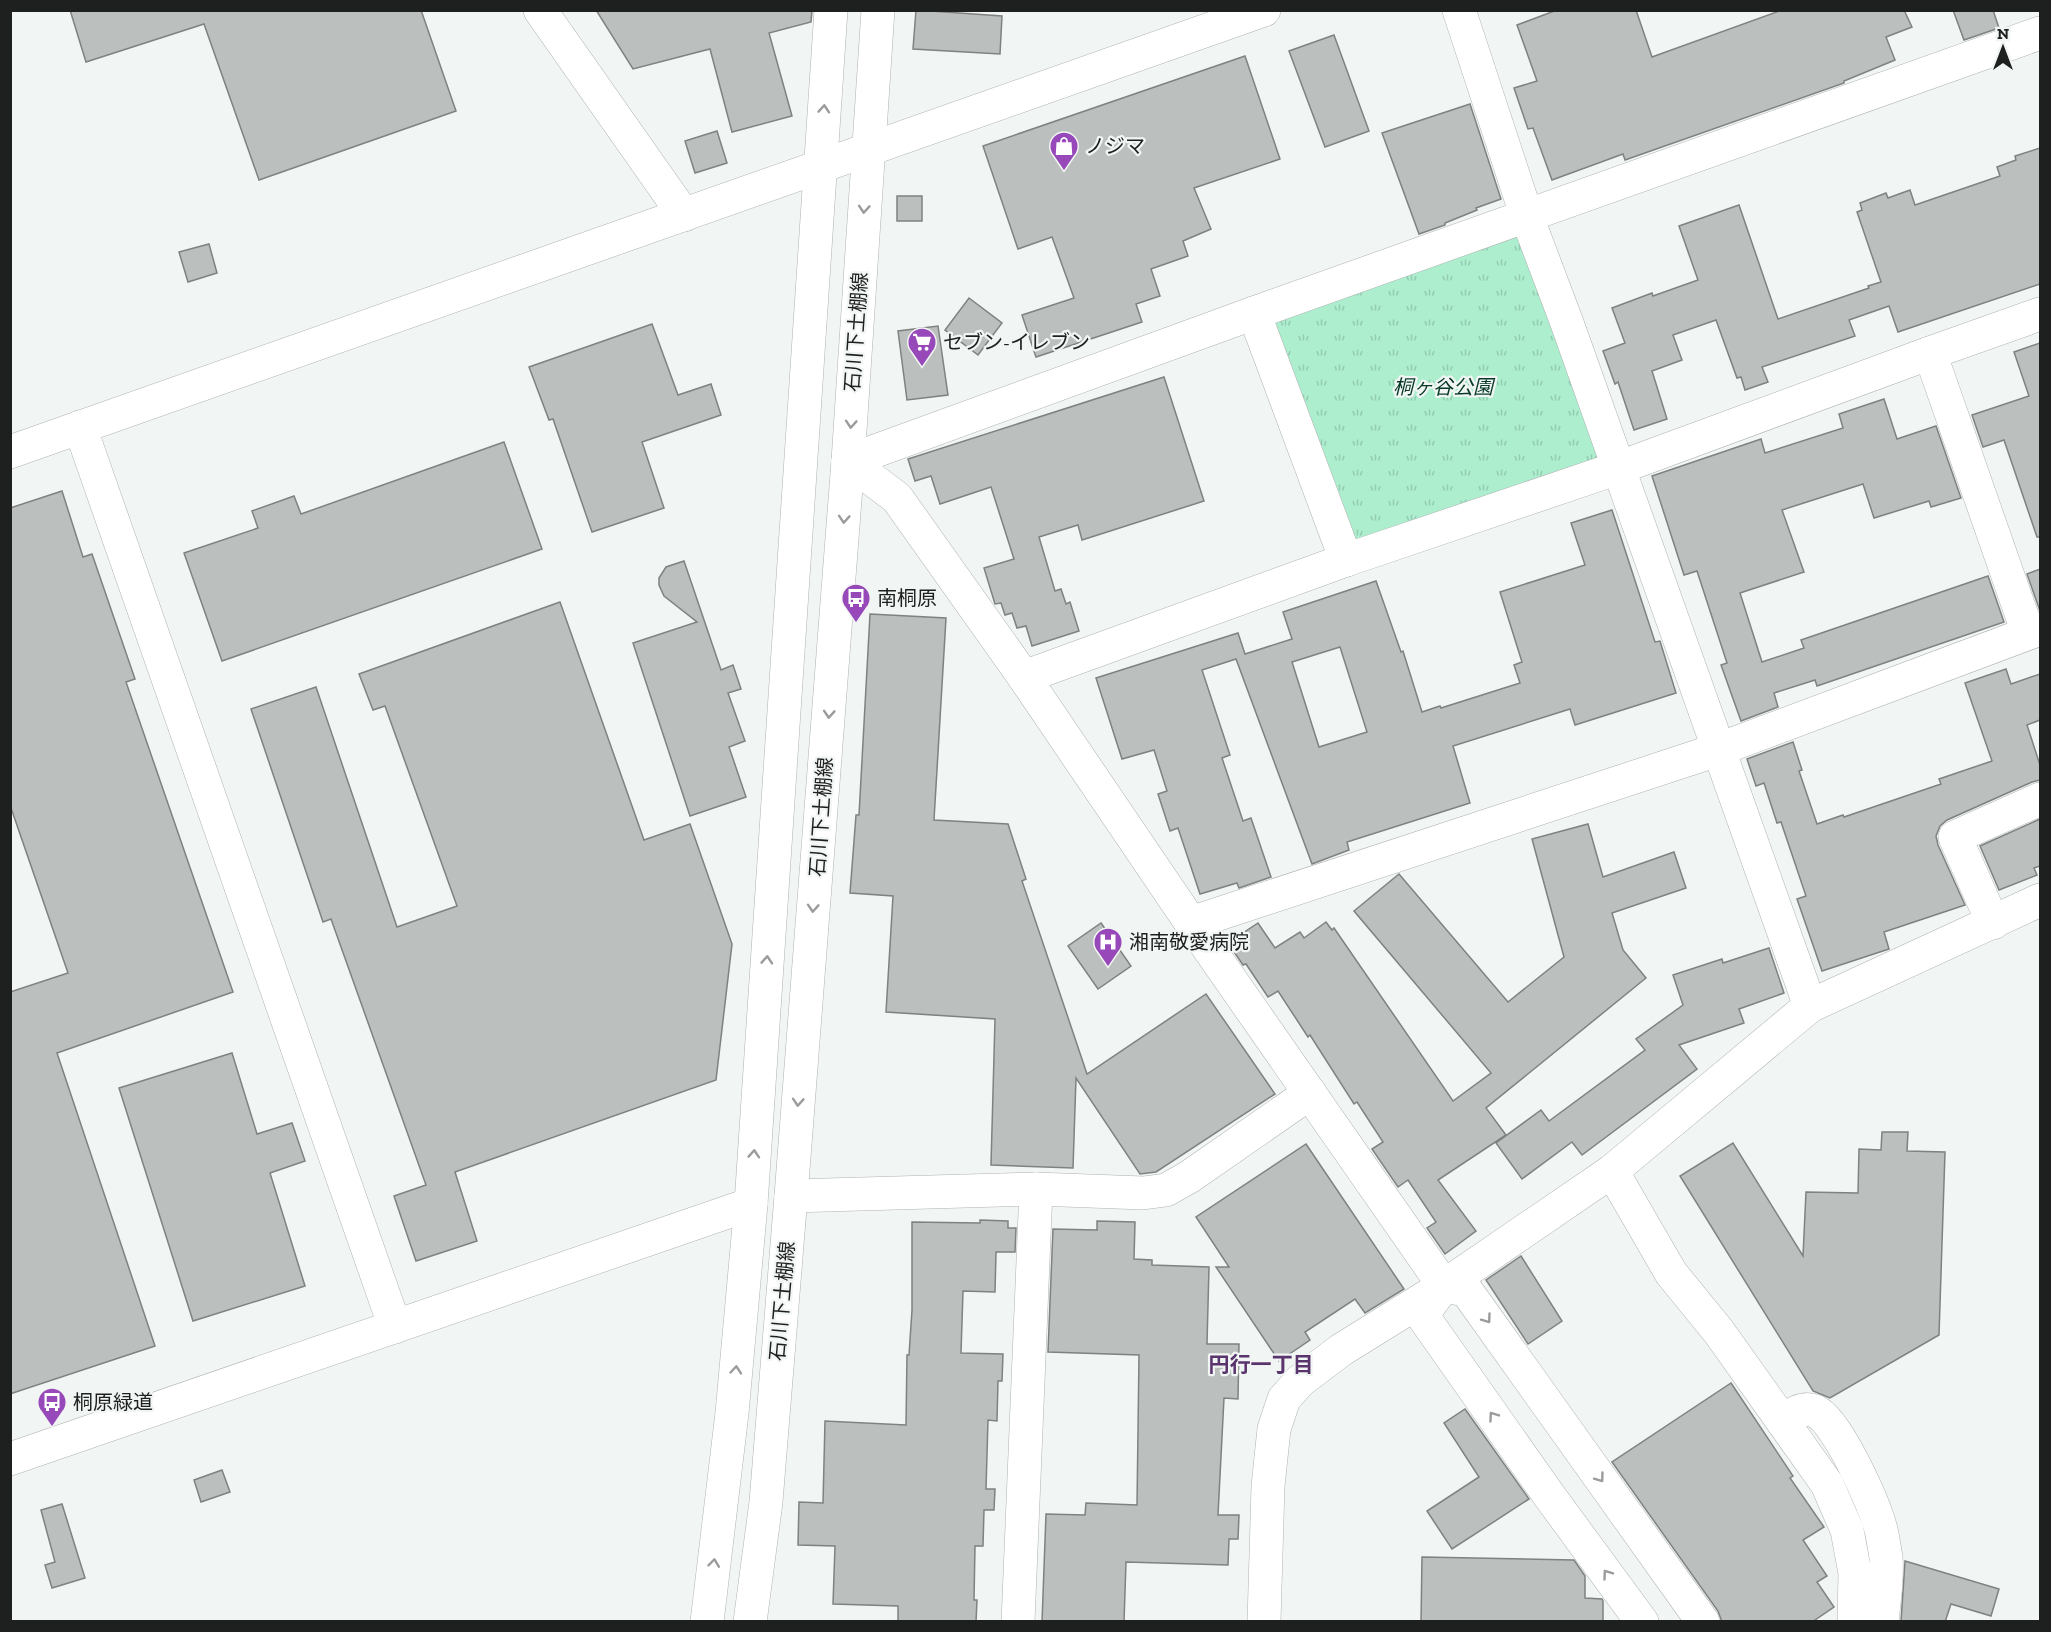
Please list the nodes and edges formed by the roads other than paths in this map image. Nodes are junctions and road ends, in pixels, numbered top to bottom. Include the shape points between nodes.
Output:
1 (540, 10) edge
2 (831, 10) edge
3 (878, 10) edge
4 (1264, 10) edge
5 (1459, 10) edge
6 (2040, 33) edge
7 (867, 150) junction
8 (819, 168) junction
9 (684, 215) junction
10 (1527, 217) junction
11 (1254, 313) junction
12 (2040, 314) edge
13 (1930, 352) junction
14 (80, 427) junction
15 (10, 452) edge
16 (848, 461) junction
17 (1618, 468) junction
18 (1346, 560) junction
19 (2034, 631) edge
20 (1024, 677) junction
21 (1717, 750) junction
22 (2040, 799) edge
23 (2040, 900) edge
24 (1191, 923) junction
25 (1993, 923) junction
26 (1809, 1006) junction
27 (1310, 1093) junction
28 (1612, 1171) junction
29 (1036, 1189) junction
30 (791, 1196) junction
31 (751, 1204) junction
32 (1444, 1286) junction
33 (395, 1327) junction
34 (1783, 1422) junction
35 (10, 1459) edge
36 (707, 1622) edge
37 (750, 1622) edge
38 (1018, 1622) edge
39 (1264, 1622) edge
40 (1642, 1622) edge
41 (1703, 1622) edge
42 (1854, 1622) edge
43 (1882, 1622) edge

1 - 9 street
8 -> 2 street, 石川下土棚線
3 - 7 street, 石川下土棚線
4 - 7 street
5 - 10 street
6 - 10 street
7 - 8 street
7 -> 16 street, 石川下土棚線
8 - 9 street
31 -> 8 street, 石川下土棚線
9 - 14 street
10 - 11 street
10 - 17 street
11 - 16 street
11 - 18 street
12 - 13 street
13 - 17 street
13 - 19 street
14 - 15 street
14 - 33 street
16 - 20 street via 897,498
16 -> 30 street, 石川下土棚線
17 - 18 street
17 - 21 street
18 - 20 street
19 - 21 street
20 - 24 street
21 - 24 street
21 - 26 street
22 - 25 street via 1955,837
23 - 25 street
24 - 27 street
25 - 26 street
26 - 28 street
27 - 29 street via 1166,1190 1143,1193
27 - 32 street
28 - 32 street
28 - 34 street via 1671,1273
29 - 30 street
29 - 38 street
30 - 37 street, 石川下土棚線 via 766,1502
31 - 33 street
36 -> 31 street, 石川下土棚線
32 - 39 street via 1341,1350 1300,1381 1284,1399 1274,1429 1268,1486
40 -> 32 street via 1422,1315
32 -> 41 street via 1466,1290
33 - 35 street
34 - 42 street via 1827,1484 1847,1530 1855,1573
34 - 43 street via 1792,1413 1815,1411 1827,1419 1856,1470 1880,1527 1886,1560

